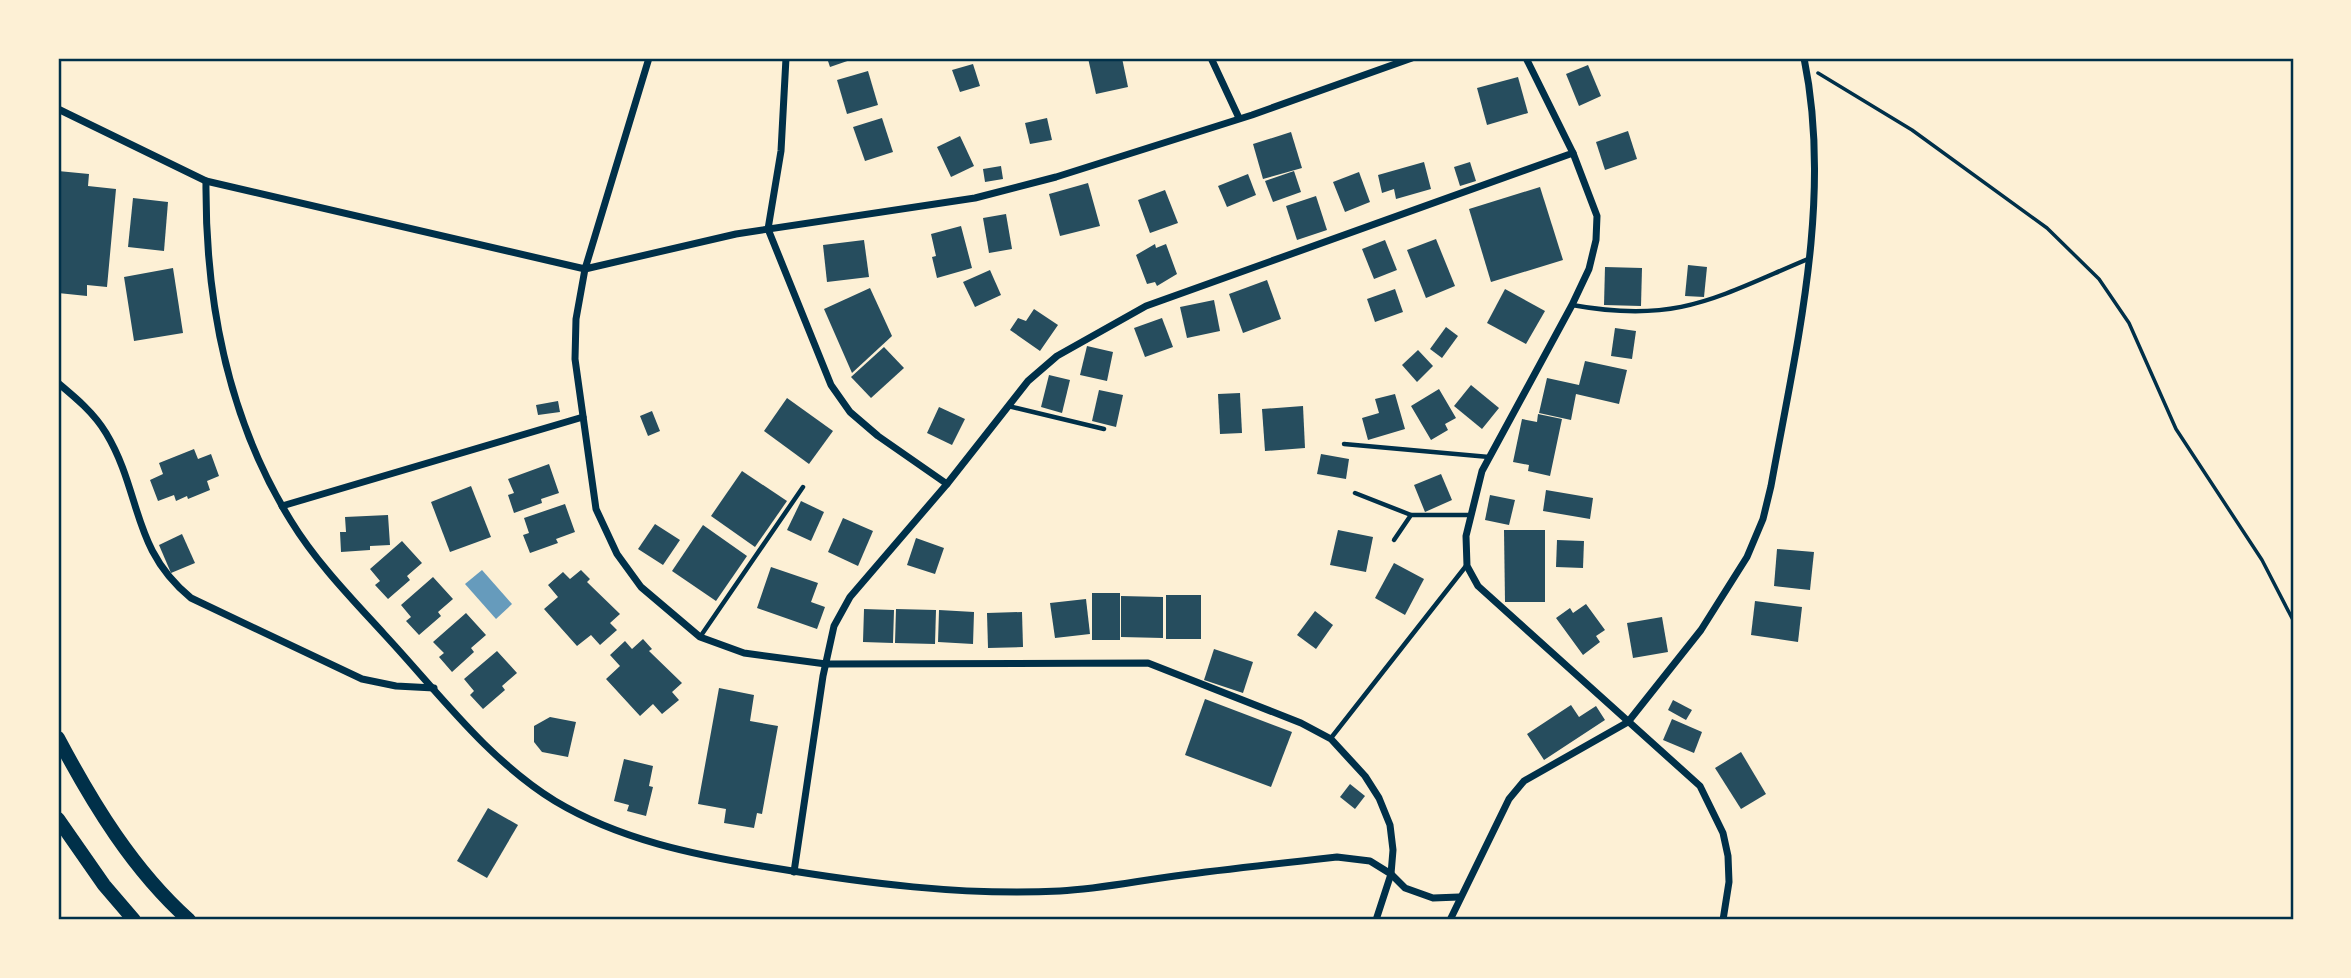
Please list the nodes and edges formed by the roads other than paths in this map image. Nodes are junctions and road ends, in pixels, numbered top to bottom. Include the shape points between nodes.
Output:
1 (649, 58) edge
2 (786, 58) edge
3 (1211, 58) edge
4 (1412, 58) edge
5 (1526, 58) edge
6 (1805, 62) edge
7 (58, 109) edge
8 (1240, 118) junction
9 (1573, 153) junction
10 (206, 181) junction
11 (768, 229) junction
12 (1809, 258) junction
13 (585, 269) junction
14 (1572, 305) junction
15 (58, 383) edge
16 (1007, 405) junction
17 (583, 417) junction
18 (1104, 429) dead end
19 (1344, 444) dead end
20 (1490, 457) junction
21 (947, 484) junction
22 (803, 487) dead end
23 (1355, 493) dead end
24 (282, 506) junction
25 (1411, 515) junction
26 (1470, 515) junction
27 (1394, 540) dead end
28 (1467, 566) junction
29 (700, 637) junction
30 (825, 664) junction
31 (434, 688) junction
32 (1629, 722) junction
33 (58, 738) edge
34 (1331, 739) junction
35 (58, 819) edge
36 (794, 872) junction
37 (1391, 874) junction
38 (1459, 897) junction
39 (134, 920) edge
40 (189, 920) edge
41 (1376, 920) edge
42 (1450, 920) edge
43 (1723, 920) edge

1 - 13 street
2 - 11 street via 781,151
3 - 8 street
4 - 8 street
5 - 9 street
6 - 12 street via 1814,186
7 - 10 street
8 - 11 street via 975,198
9 - 14 street via 1597,216 1597,228 1588,270
9 - 16 street via 1146,306 1057,356
10 - 13 street
10 - 24 street via 212,293 233,395 251,448
11 - 13 street
11 - 21 street via 831,385 850,412 878,436
12 - 14 lane via 1683,309 1618,313
12 - 32 street via 1763,519 1729,590
13 - 17 street via 575,359
14 - 20 street
15 - 31 street via 84,404 106,433 153,558 169,580 191,598 362,679
16 - 18 lane
16 - 21 street
17 - 24 street
17 - 29 street via 596,509 608,537 641,587
19 - 20 lane
20 - 26 street
21 - 30 street via 850,597 834,626
22 - 29 lane
23 - 25 lane
24 - 31 street via 343,590
25 - 26 lane
25 - 27 lane
26 - 28 street
28 - 32 street via 1478,586
28 - 34 lane
29 - 30 street via 744,653
30 - 34 street via 1148,663
30 - 36 street
31 - 36 street via 505,763 584,817 660,845
32 - 38 street via 1524,781 1508,799
32 - 43 street via 1699,786 1714,809 1728,856
33 - 40 main road via 82,783 140,868
34 - 37 street via 1379,798 1394,850
35 - 39 main road
36 - 37 street via 930,889 1059,891 1337,857 1370,861
37 - 38 street via 1405,888 1433,898
37 - 41 street
38 - 42 street

